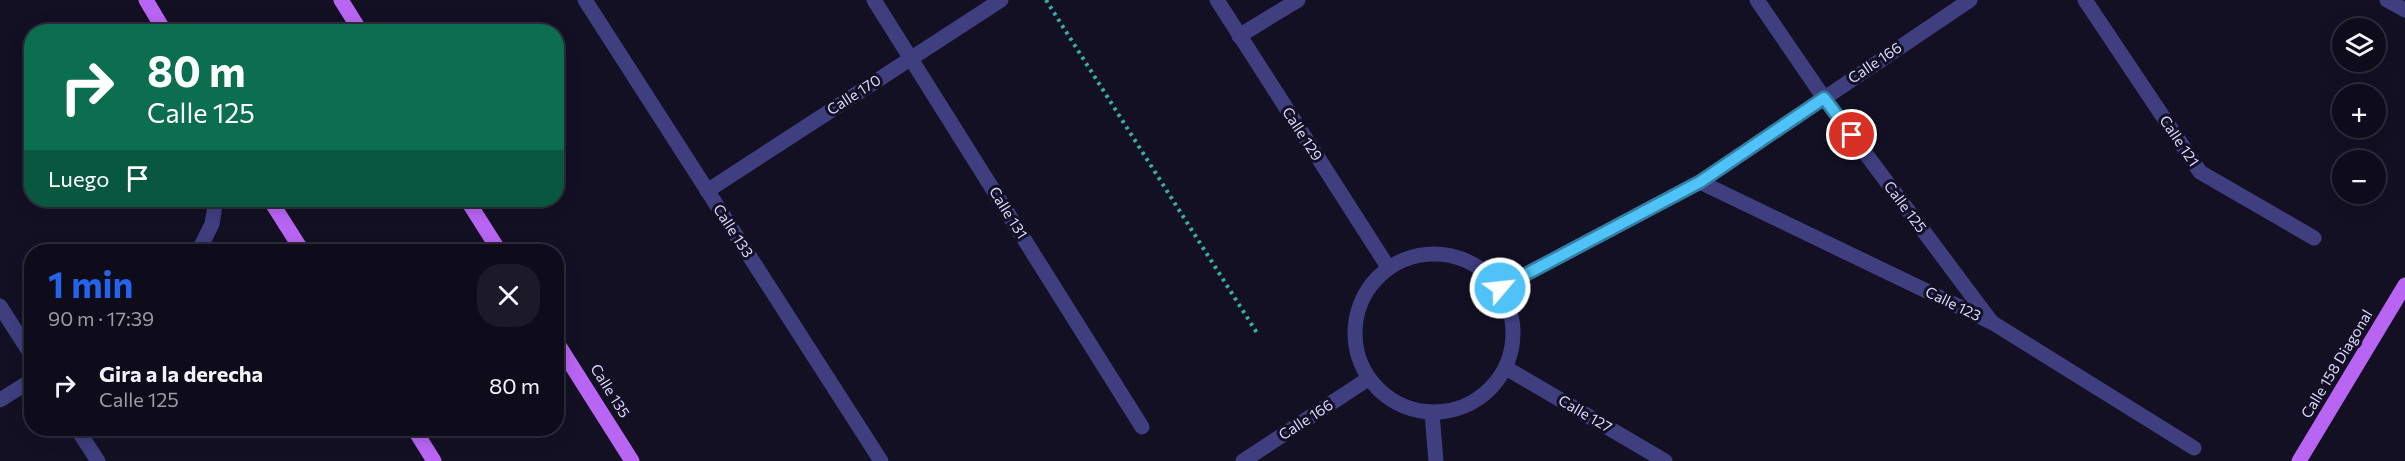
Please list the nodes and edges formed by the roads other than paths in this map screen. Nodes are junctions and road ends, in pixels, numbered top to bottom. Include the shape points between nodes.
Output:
1 (146, 0) edge
2 (153, 0) edge
3 (341, 0) edge
4 (585, 0) edge
5 (874, 0) edge
6 (1001, 0) edge
7 (1217, 0) edge
8 (1298, 0) edge
9 (1757, 0) edge
10 (1970, 0) edge
11 (2085, 0) edge
12 (2387, 0) edge
13 (2405, 10) edge
14 (155, 16) junction
15 (160, 24) edge
16 (356, 24) edge
17 (1239, 36) junction
18 (911, 58) junction
19 (1824, 98) junction
20 (1700, 182) junction
21 (707, 190) junction
22 (215, 207) edge
23 (274, 207) edge
24 (471, 207) edge
25 (2314, 238) dead end
26 (202, 244) edge
27 (298, 244) edge
28 (495, 244) edge
29 (1388, 267) junction
30 (2405, 285) edge
31 (1500, 288) junction
32 (0, 306) edge
33 (1993, 324) junction
34 (24, 344) edge
35 (564, 354) edge
36 (1506, 368) junction
37 (1368, 379) junction
38 (24, 385) edge
39 (0, 400) edge
40 (1432, 413) junction
41 (1142, 427) dead end
42 (82, 436) edge
43 (418, 436) edge
44 (2194, 448) dead end
45 (98, 461) edge
46 (434, 461) edge
47 (632, 461) edge
48 (881, 461) edge
49 (1243, 461) edge
50 (1436, 461) edge
51 (1665, 461) edge
52 (2299, 461) edge

1 - 14 main road
2 - 14 main road
3 - 16 main road
4 - 21 street, Calle 133
5 - 18 street, Calle 131
6 - 18 street, Calle 170
7 - 17 street, Calle 129
8 - 17 street
9 - 19 street, Calle 125
10 - 19 street, Calle 166
11 - 25 street, Calle 121 via 2200,172
12 - 13 street
14 - 15 main road
17 - 29 street, Calle 129
18 - 21 street, Calle 170
18 - 41 street, Calle 131
19 - 20 street, Calle 166
19 - 33 street, Calle 125
20 - 31 street, Calle 166
20 - 33 street, Calle 123
21 - 48 street, Calle 133
22 - 26 street
23 - 27 main road
24 - 28 main road
29 - 31 street via 1410,256 1436,253 1461,257 1483,270
29 - 37 street via 1372,281 1355,319 1354,340
30 - 52 main road, Calle 158 Diagonal
31 - 36 street via 1512,314 1513,341
32 - 34 street
33 - 44 street, Calle 123
35 - 47 main road, Calle 135
36 - 40 street via 1493,387 1476,401 1455,410
36 - 51 street, Calle 127
37 - 40 street via 1386,397 1408,408
37 - 49 street, Calle 166
38 - 39 street
40 - 50 street
42 - 45 street
43 - 46 main road

